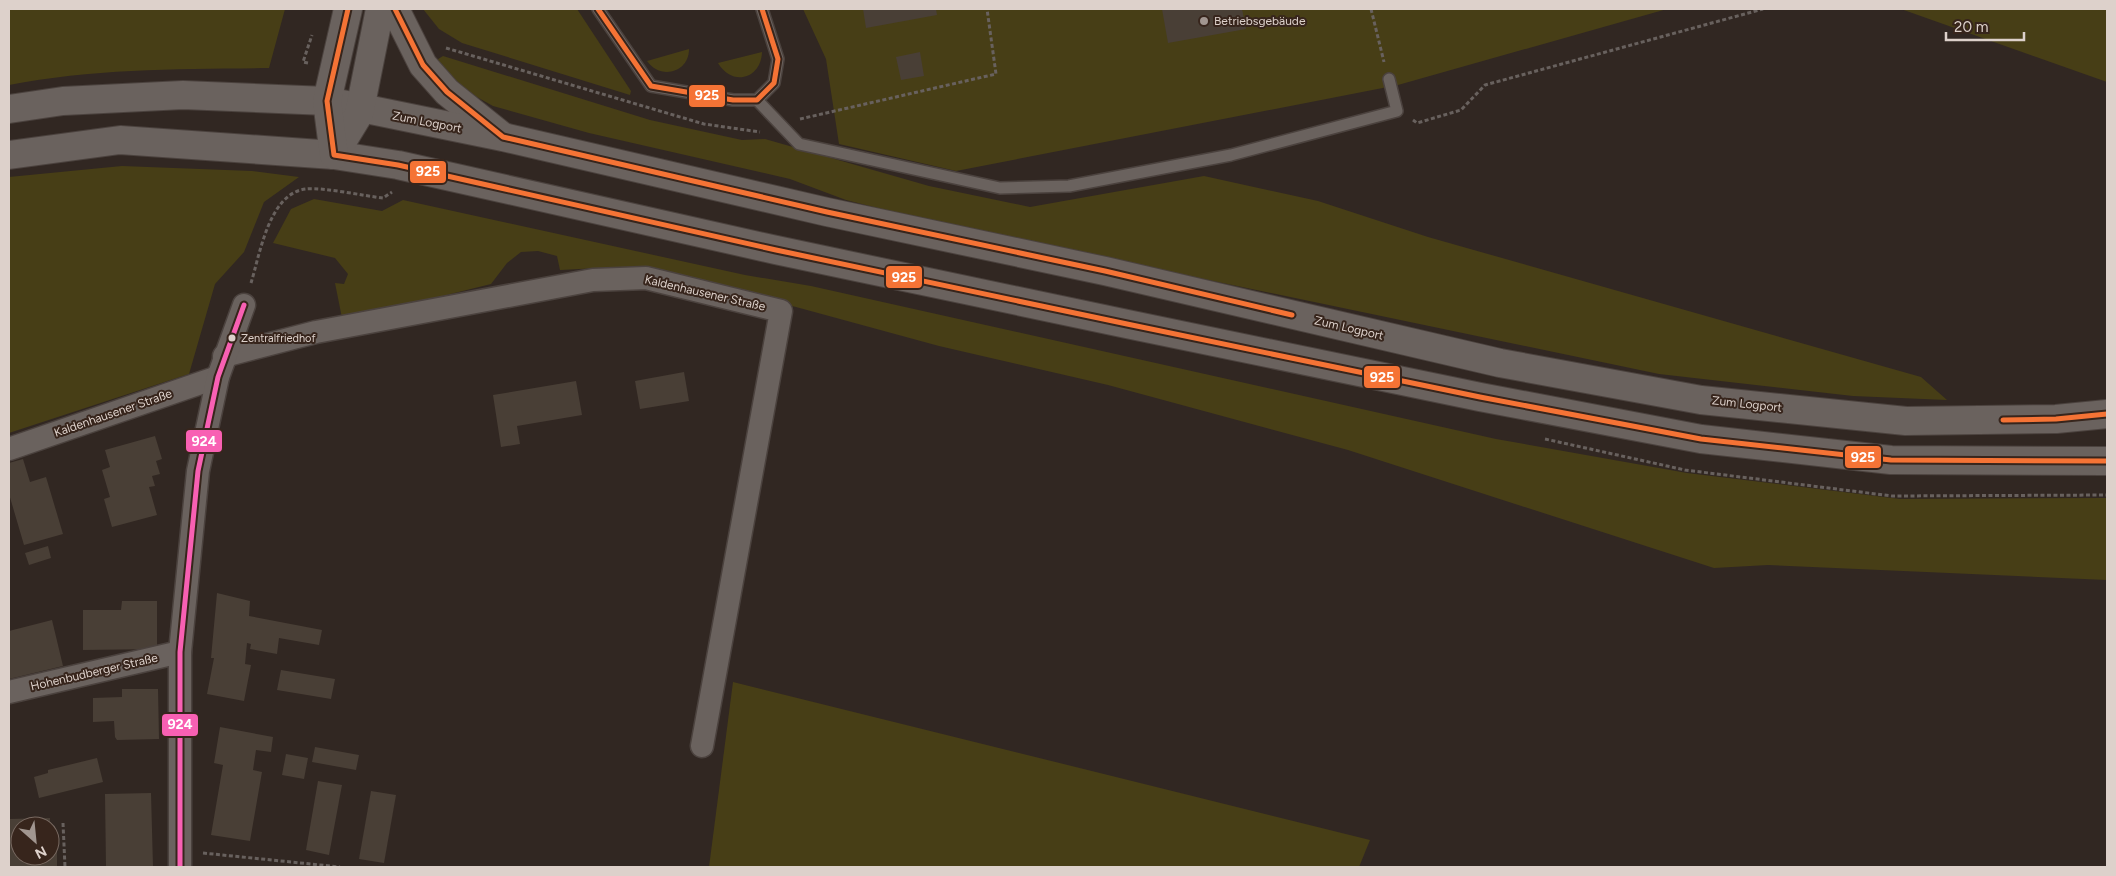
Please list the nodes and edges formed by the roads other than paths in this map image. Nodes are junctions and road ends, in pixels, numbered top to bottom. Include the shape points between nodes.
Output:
1 (348, 9) edge
2 (380, 9) edge
3 (395, 9) edge
4 (598, 9) edge
5 (762, 9) edge
6 (1389, 79) road end
7 (757, 100) junction
8 (327, 101) junction
9 (360, 108) junction
10 (9, 109) edge
11 (504, 136) junction
12 (9, 155) edge
13 (334, 155) junction
14 (244, 305) road end
15 (221, 366) junction
16 (2107, 414) edge
17 (9, 449) edge
18 (2107, 461) edge
19 (180, 652) junction
20 (9, 692) edge
21 (702, 746) dead end
22 (180, 859) edge

1 - 8 main road
2 - 9 main road
3 - 11 main road via 423,65 447,92
4 - 7 lane via 651,86 733,100
5 - 7 lane via 778,59 774,83
6 - 7 lane via 1397,111 1232,155 1070,186 1000,188 799,144
8 - 9 main road, Zum Logport
8 - 10 main road, Zum Logport via 183,95 63,101
8 - 13 main road
9 - 11 main road, Zum Logport
9 - 13 main road
11 - 16 main road, Zum Logport via 1500,363 1701,400 1906,421 2056,419
12 - 13 main road via 120,140
13 - 18 main road via 398,165 1117,322 1701,439 1891,460
14 - 15 street
15 - 17 street, Kaldenhausener Straße
15 - 19 street via 198,471
15 - 21 street, Kaldenhausener Straße via 316,332 593,280 646,278 781,311
19 - 20 street, Hohenbudberger Straße
19 - 22 street

